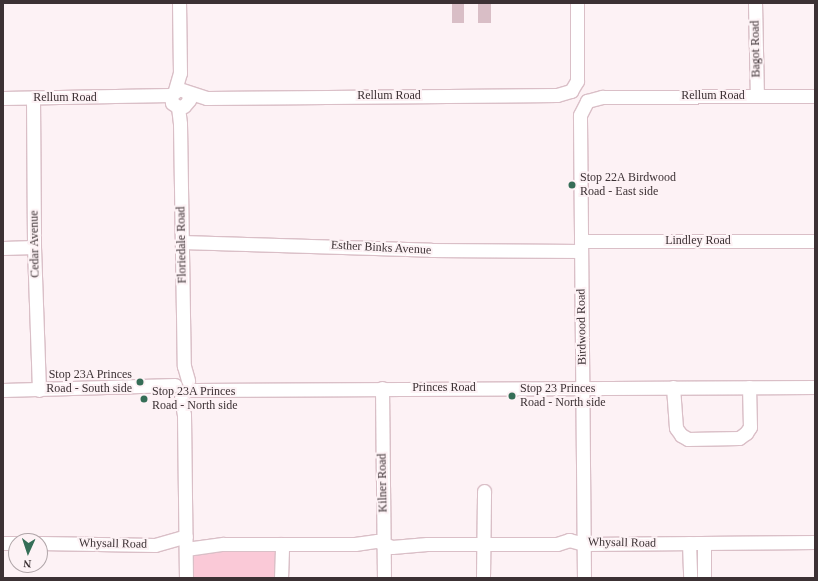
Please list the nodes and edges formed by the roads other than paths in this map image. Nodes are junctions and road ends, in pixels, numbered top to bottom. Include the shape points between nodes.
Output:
1 (180, 3) edge
2 (577, 3) edge
3 (755, 3) edge
4 (757, 96) junction
5 (815, 96) edge
6 (3, 98) edge
7 (33, 98) junction
8 (180, 99) junction
9 (587, 101) joint
10 (815, 241) edge
11 (182, 242) junction
12 (581, 246) junction
13 (34, 247) junction
14 (3, 248) edge
15 (583, 387) junction
16 (674, 387) junction
17 (749, 387) junction
18 (815, 387) edge
19 (382, 388) junction
20 (184, 389) junction
21 (3, 390) edge
22 (39, 390) junction
23 (484, 491) dead end
24 (186, 542) junction
25 (815, 542) edge
26 (48, 543) edge
27 (689, 543) junction
28 (704, 543) junction
29 (282, 544) junction
30 (384, 544) junction
31 (484, 544) junction
32 (584, 544) junction
33 (186, 578) edge
34 (281, 578) edge
35 (384, 578) edge
36 (483, 578) edge
37 (584, 578) edge
38 (690, 578) edge
39 (704, 578) edge

1 - 8 street, Floriedale Road
2 - 8 street, Rellum Road via 577,81 571,91 557,95
3 - 4 street, Bagot Road
4 - 5 street, Rellum Road
4 - 9 street, Rellum Road via 602,97
6 - 7 street, Rellum Road
7 - 8 street, Rellum Road
7 - 13 street, Cedar Avenue
8 - 11 street, Floriedale Road
9 - 12 street, Birdwood Road via 580,115
10 - 12 street, Lindley Road
11 - 12 street, Esther Binks Avenue via 431,250
11 - 20 street, Floriedale Road
12 - 15 street, Birdwood Road
13 - 14 street
13 - 22 street, Cedar Avenue
15 - 16 street, Princes Road
15 - 19 street, Princes Road
15 - 32 street, Birdwood Road
16 - 17 street, Princes Road
16 - 17 street via 676,428 688,439 739,438 746,433 750,427
17 - 18 street, Princes Road
19 - 20 street, Princes Road
19 - 30 street, Kilner Road
20 - 22 street, Princes Road
20 - 24 street, Floriedale Road
21 - 22 street, Princes Road
23 - 31 street
24 - 26 street, Whysall Road via 155,545
24 - 29 street, Whysall Road
24 - 33 street, Floriedale Road
25 - 28 street, Whysall Road
27 - 28 street, Whysall Road
27 - 32 street, Whysall Road
27 - 38 street
28 - 39 street
29 - 30 street, Whysall Road
29 - 34 street
30 - 31 street, Whysall Road via 392,547
30 - 35 street, Kilner Road
31 - 32 street, Whysall Road via 557,544 569,540
31 - 36 street
32 - 37 street, Birdwood Road

